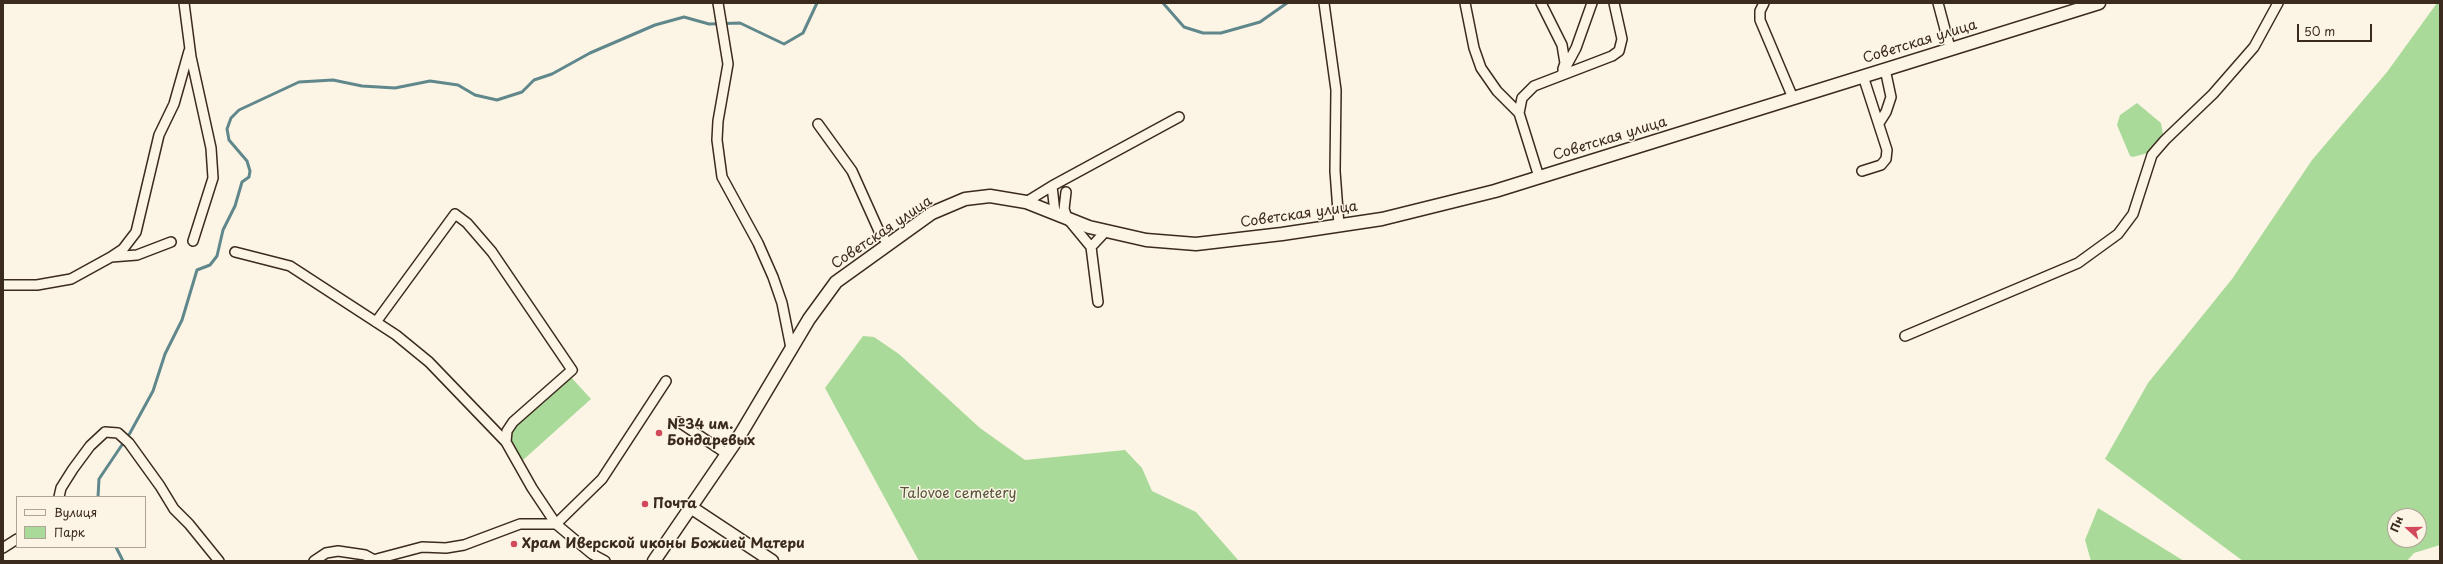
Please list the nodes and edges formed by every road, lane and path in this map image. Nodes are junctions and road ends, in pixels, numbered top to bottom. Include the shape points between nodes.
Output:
1 (184, 3) edge
2 (718, 3) edge
3 (1324, 3) edge
4 (1465, 3) edge
5 (1541, 3) edge
6 (1592, 3) edge
7 (1614, 3) edge
8 (1764, 3) edge
9 (1938, 3) edge
10 (2099, 3) edge
11 (2278, 3) edge
12 (190, 47) junction
13 (1950, 48) junction
14 (1885, 69) junction
15 (1562, 74) junction
16 (1863, 76) junction
17 (1793, 98) junction
18 (1519, 113) junction
19 (1179, 117) dead end
20 (1879, 123) junction
21 (818, 124) dead end
22 (1862, 171) dead end
23 (1539, 176) junction
24 (1052, 186) junction
25 (1066, 192) dead end
26 (1026, 202) junction
27 (1055, 213) junction
28 (1066, 218) junction
29 (1339, 225) junction
30 (1106, 231) junction
31 (193, 241) dead end
32 (171, 242) dead end
33 (888, 244) junction
34 (1091, 247) junction
35 (235, 252) dead end
36 (112, 257) junction
37 (3, 285) edge
38 (1098, 302) dead end
39 (376, 322) junction
40 (1905, 336) dead end
41 (791, 348) junction
42 (666, 381) dead end
43 (678, 422) dead end
44 (506, 442) junction
45 (727, 454) junction
46 (59, 496) edge
47 (692, 508) junction
48 (556, 524) junction
49 (16, 540) edge
50 (3, 548) edge
51 (386, 559) edge
52 (374, 560) edge
53 (219, 561) edge
54 (314, 561) edge
55 (605, 561) edge
56 (654, 561) edge
57 (772, 561) edge

1 - 12 street
2 - 41 street via 728,64 718,121 717,140 722,177 773,277 782,303
3 - 29 street via 1336,90 1335,171
4 - 18 street via 1474,48 1481,68 1497,91
5 - 15 street via 1562,45 1565,62
6 - 15 street via 1576,48
7 - 15 street via 1622,39 1618,51 1612,56
8 - 17 street via 1760,11 1760,20
9 - 13 street
10 - 13 main road, Советская улица
11 - 40 street via 2254,47 2214,94 2152,155 2134,214 2118,234 2078,263
12 - 31 street via 212,148 213,178
12 - 36 street via 174,104 159,136 136,232 123,249
13 - 14 main road, Советская улица
14 - 16 main road, Советская улица
14 - 20 street via 1891,97
15 - 18 street via 1534,86 1522,98
16 - 17 main road, Советская улица
16 - 20 street
17 - 23 main road, Советская улица
18 - 23 street
19 - 24 street
20 - 22 street via 1887,150 1886,159 1881,165
21 - 33 street via 852,171 871,216
23 - 29 main road, Советская улица via 1495,191 1420,210
24 - 26 street
24 - 27 street
25 - 28 street
26 - 27 main road, Советская улица
26 - 33 main road, Советская улица via 990,196 965,199 932,213
27 - 28 main road, Советская улица
28 - 30 main road, Советская улица
28 - 34 street
29 - 30 main road, Советская улица via 1196,244 1146,240
30 - 34 street
32 - 36 street via 137,255
33 - 41 main road, Советская улица via 836,282
34 - 38 street
35 - 39 street via 290,266
36 - 37 street via 71,279 37,285
39 - 44 street via 429,362
39 - 44 street via 455,214 467,223 492,252 572,370 513,422
41 - 45 main road, Советская улица
42 - 48 street via 602,479
43 - 45 street
44 - 48 street
45 - 47 main road, Советская улица
46 - 53 street via 61,488 90,446 105,432 118,433 129,443 174,509
47 - 56 main road, Советская улица
47 - 57 main road
48 - 51 street via 520,524 464,545 404,550
48 - 55 street via 592,554
49 - 50 street
51 - 52 street
52 - 54 street via 365,555 338,551 326,553

